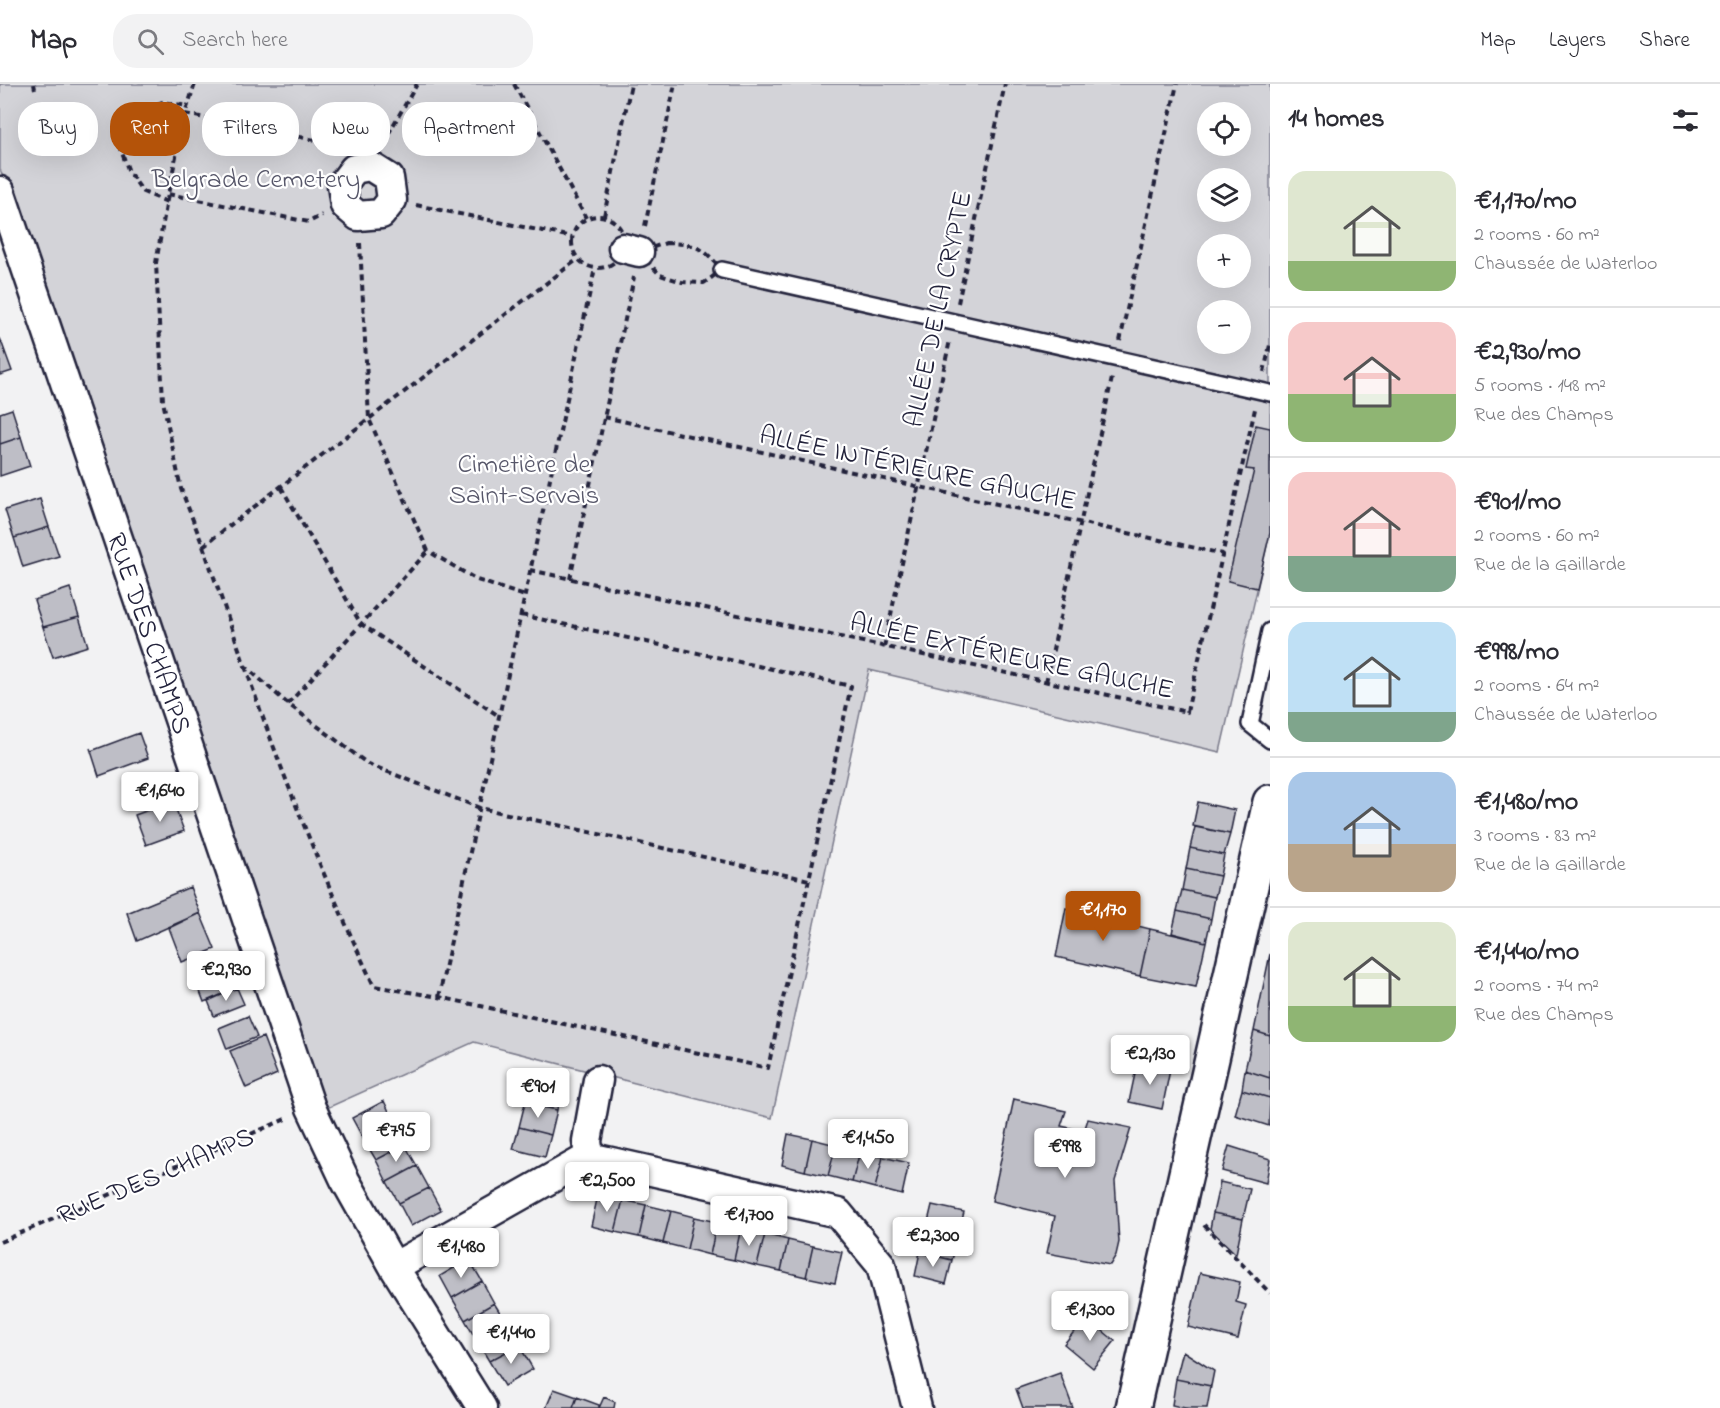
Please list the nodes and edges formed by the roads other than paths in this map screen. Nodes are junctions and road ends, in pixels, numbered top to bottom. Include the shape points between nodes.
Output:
1 (0, 191) edge
2 (352, 211) joint
3 (722, 270) road end
4 (1265, 392) edge
5 (1270, 631) edge
6 (1270, 740) edge
7 (1270, 802) edge
8 (598, 1080) dead end
9 (589, 1157) junction
10 (394, 1267) junction
11 (482, 1408) edge
12 (917, 1408) edge
13 (1133, 1408) edge

1 - 10 street, RUE DES CHAMPS via 311,1108 345,1180
2 - 2 street via 342,185 362,167 389,178 392,200 381,214
3 - 4 lane
5 - 6 lane via 1250,724
7 - 13 main road
8 - 9 street via 587,1141
9 - 10 street
9 - 12 street via 838,1213 881,1265
10 - 11 street, RUE DES CHAMPS

